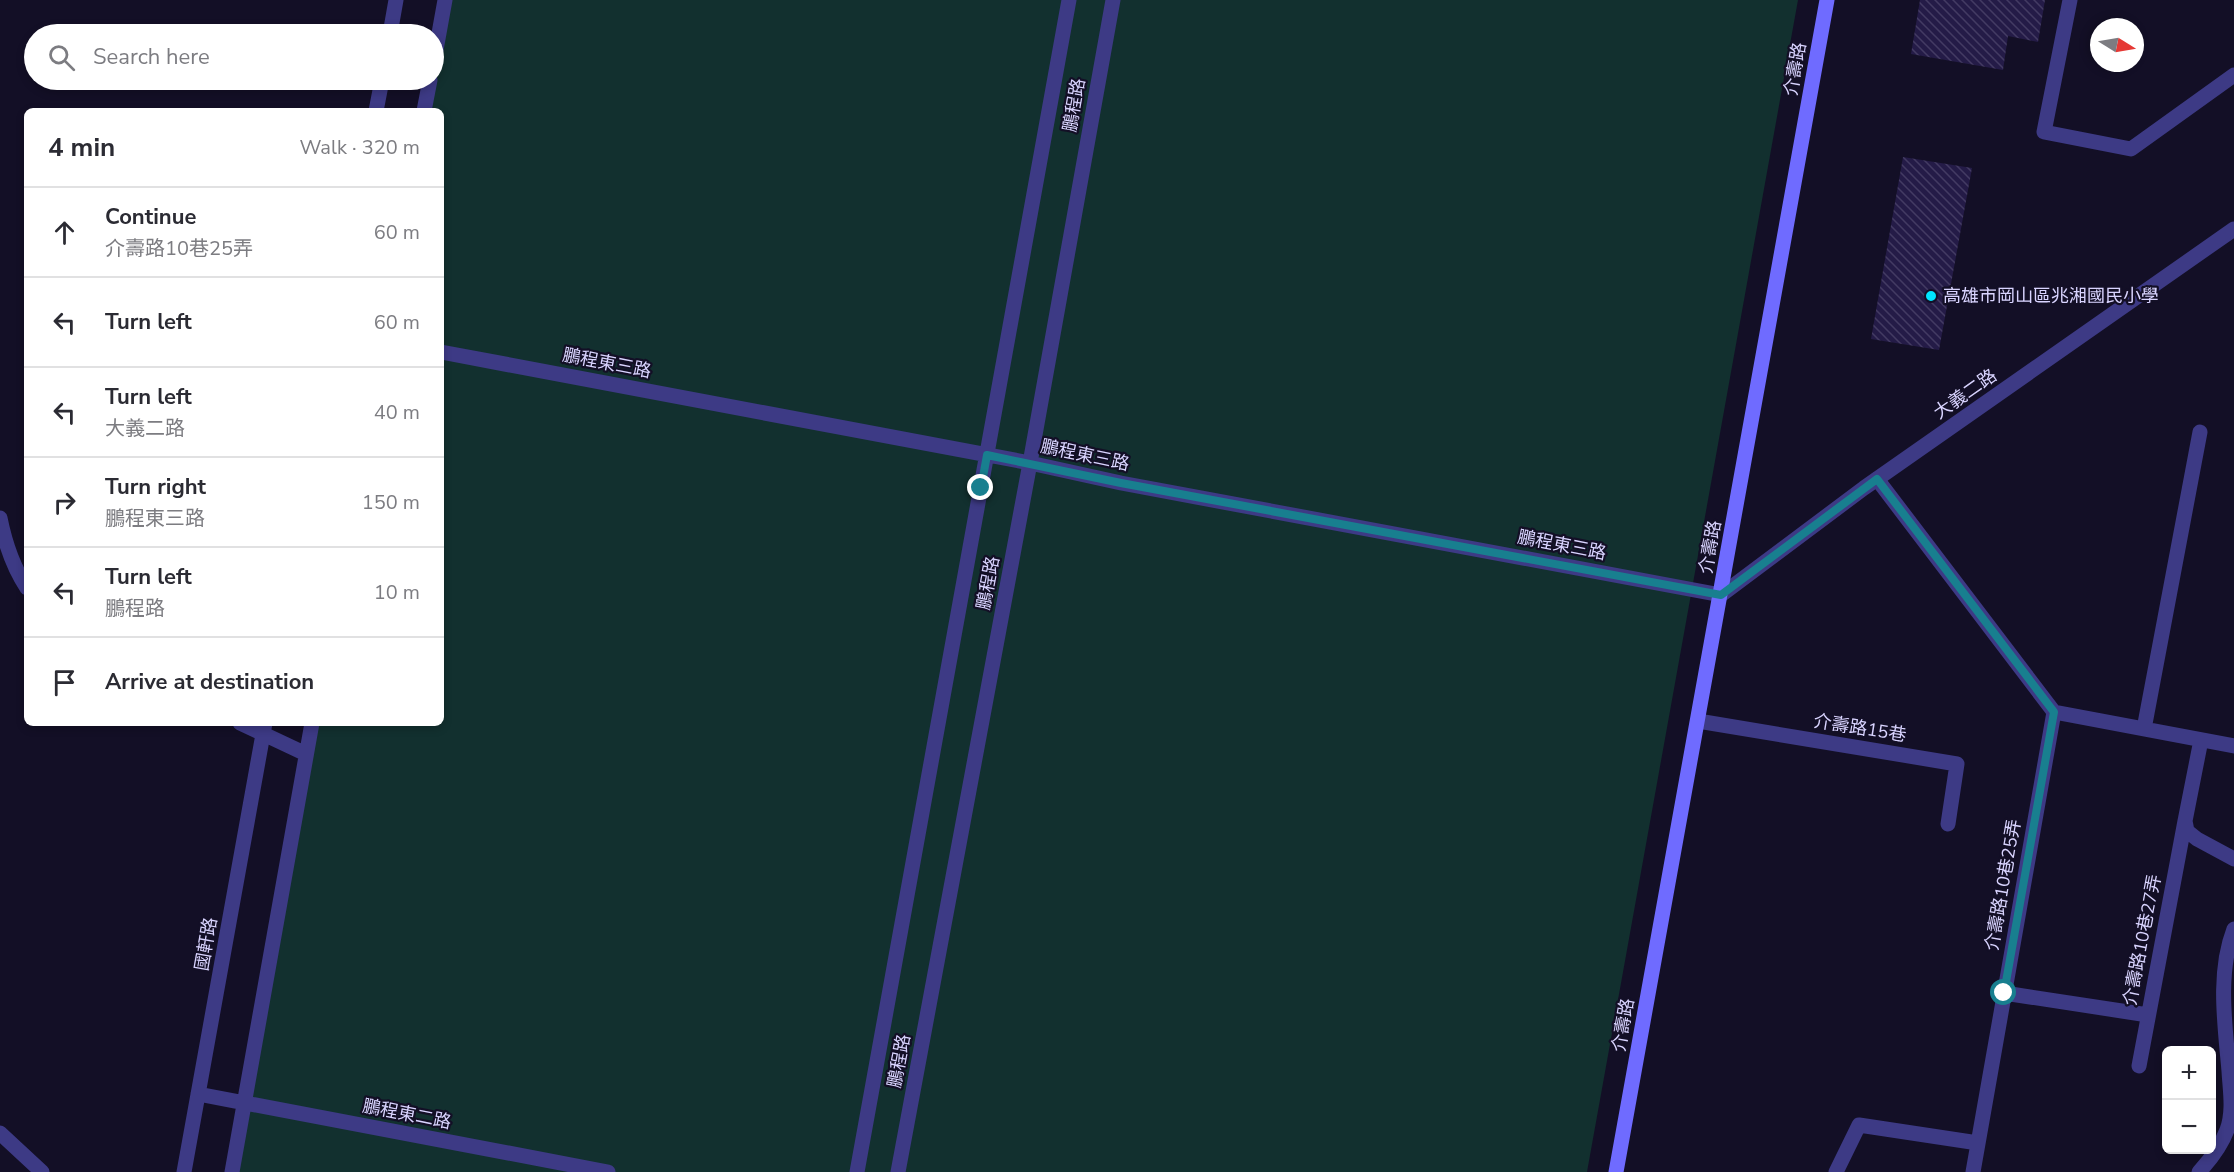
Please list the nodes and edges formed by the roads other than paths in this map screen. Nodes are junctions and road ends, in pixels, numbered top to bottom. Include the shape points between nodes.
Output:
1 (396, 0) edge
2 (445, 0) edge
3 (1069, 0) edge
4 (1113, 0) edge
5 (1827, 0) edge
6 (2070, 0) edge
7 (392, 24) edge
8 (441, 24) edge
9 (2234, 75) edge
10 (380, 90) edge
11 (428, 90) edge
12 (377, 108) edge
13 (425, 108) edge
14 (2234, 230) edge
15 (444, 353) edge
16 (2200, 432) dead end
17 (987, 455) junction
18 (1030, 463) junction
19 (1877, 479) junction
20 (0, 518) edge
21 (24, 583) edge
22 (1721, 595) junction
23 (2054, 712) junction
24 (1698, 721) junction
25 (311, 726) edge
26 (264, 728) edge
27 (2144, 729) junction
28 (2201, 740) junction
29 (2234, 746) edge
30 (306, 754) junction
31 (2185, 821) junction
32 (1948, 824) dead end
33 (2234, 859) edge
34 (2234, 929) edge
35 (2004, 993) junction
36 (2148, 1015) junction
37 (2139, 1066) dead end
38 (198, 1095) junction
39 (245, 1103) junction
40 (0, 1133) edge
41 (1978, 1143) junction
42 (42, 1172) edge
43 (184, 1172) edge
44 (232, 1172) edge
45 (608, 1172) edge
46 (857, 1172) edge
47 (898, 1172) edge
48 (1616, 1172) edge
49 (1836, 1172) edge
50 (1973, 1172) edge
51 (2199, 1172) edge

1 - 7 street
2 - 8 street
3 - 17 street, 鵬程路
4 - 18 street, 鵬程路
5 - 22 main road, 介壽路
6 - 9 street via 2044,132 2131,149
10 - 12 street
11 - 13 street
14 - 19 street, 大義二路
15 - 17 street, 鵬程東三路
16 - 27 street
17 - 18 street, 鵬程東三路
17 - 46 street, 鵬程路
18 - 22 street, 鵬程東三路
18 - 47 street, 鵬程路
19 - 22 street, 大義二路
19 - 23 street
20 - 21 street via 4,538
22 - 24 main road, 介壽路
23 - 27 street
23 - 35 street, 介壽路10巷25弄
24 - 32 street, 介壽路15巷 via 1956,764
24 - 48 main road, 介壽路
25 - 30 street
26 - 30 street
26 - 38 street, 國軒路
27 - 28 street
28 - 29 street
28 - 31 street, 介壽路10巷27弄
30 - 39 street
31 - 33 street via 2187,831 2197,839
31 - 36 street, 介壽路10巷27弄
34 - 51 street via 2225,964 2224,1013 2232,1108 2228,1129
35 - 36 street
35 - 41 street, 介壽路10巷25弄
36 - 37 street, 介壽路10巷27弄
38 - 39 street, 鵬程東二路
38 - 43 street, 國軒路
39 - 44 street
39 - 45 street, 鵬程東二路
40 - 42 street
41 - 49 street via 1859,1125
41 - 50 street, 介壽路10巷25弄

